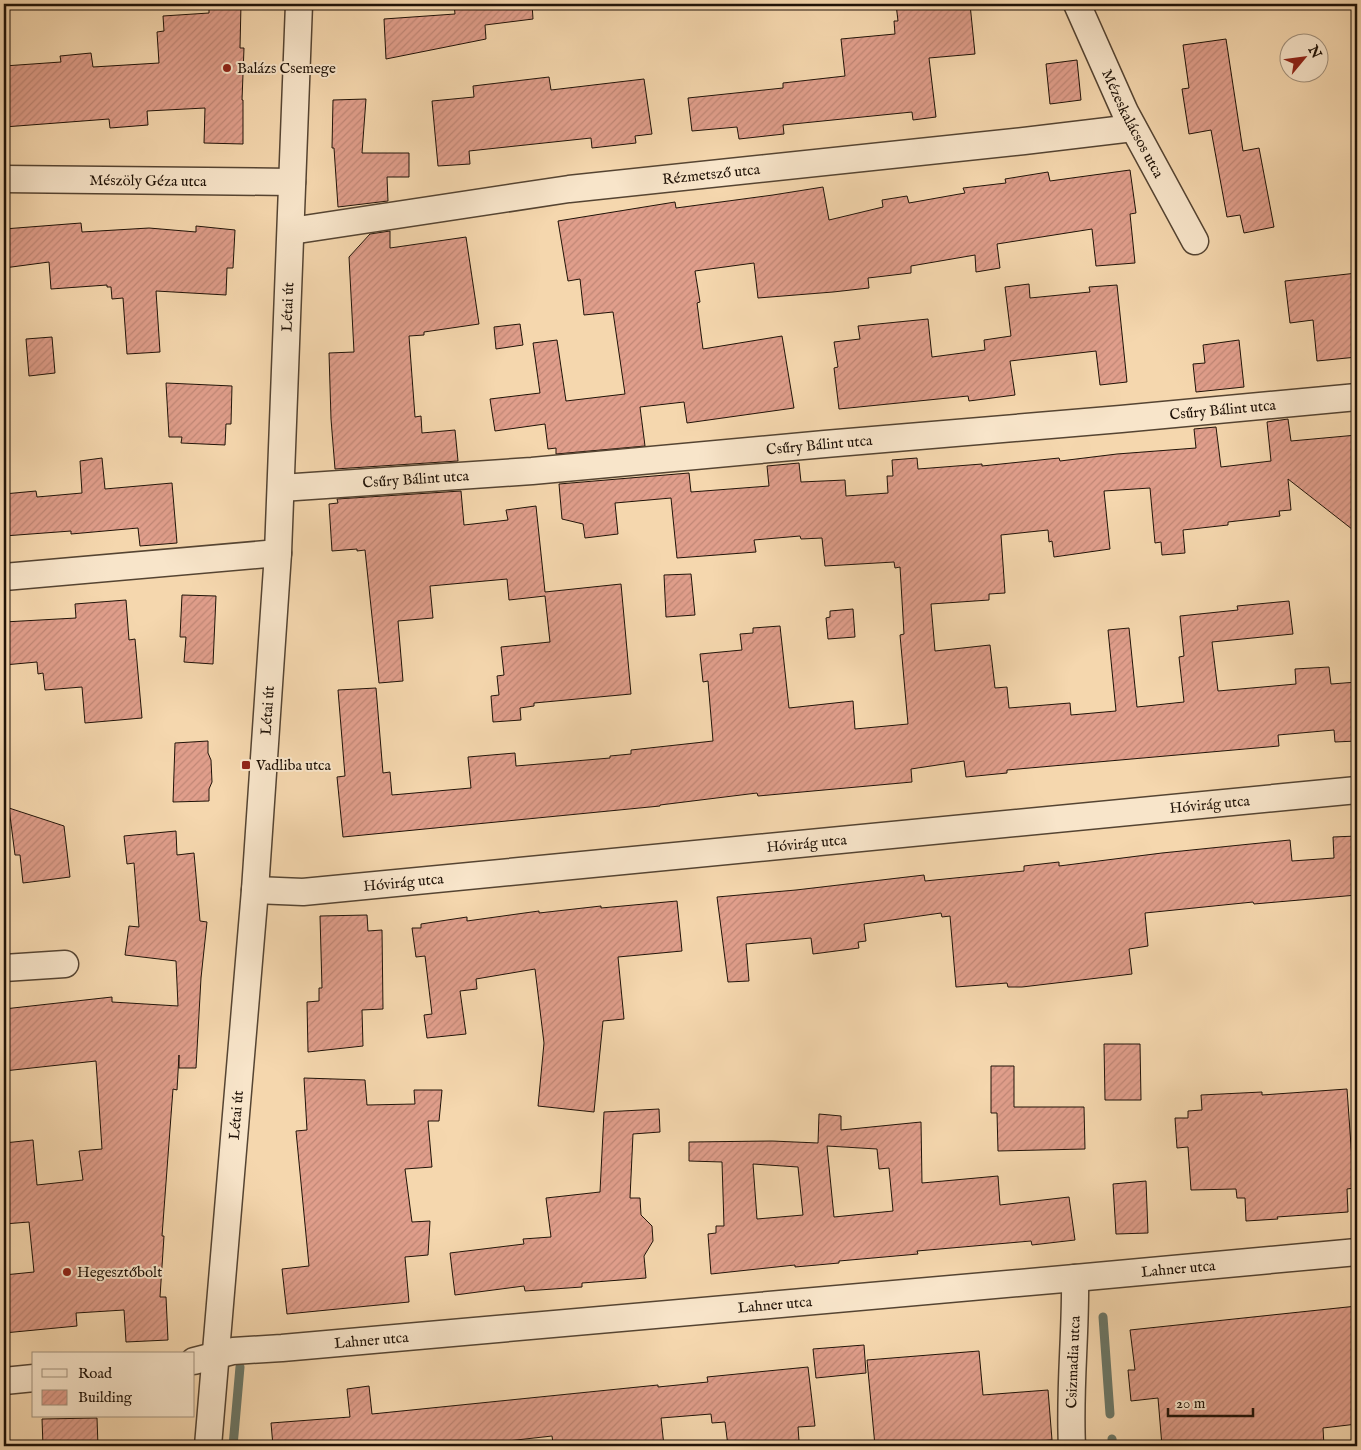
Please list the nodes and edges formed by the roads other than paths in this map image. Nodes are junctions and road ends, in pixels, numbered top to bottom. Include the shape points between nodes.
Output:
1 (299, 4) edge
2 (1077, 4) edge
3 (1133, 128) junction
4 (4, 180) edge
5 (292, 182) junction
6 (291, 231) junction
7 (1195, 241) dead end
8 (1357, 397) edge
9 (281, 488) junction
10 (278, 552) junction
11 (4, 577) edge
12 (1357, 790) edge
13 (256, 890) junction
14 (65, 964) dead end
15 (4, 968) edge
16 (1357, 1252) edge
17 (1075, 1278) junction
18 (205, 1358) edge
19 (32, 1378) edge
20 (4, 1381) edge
21 (208, 1446) edge
22 (1072, 1446) edge

1 - 5 street, Létai út
2 - 3 street, Mézeskalácsos utca
3 - 6 street, Rézmetsző utca via 569,189
3 - 7 street, Mézeskalácsos utca
4 - 5 street, Mészöly Géza utca
5 - 6 street, Létai út
6 - 9 street, Létai út
8 - 9 street, Csűry Bálint utca via 532,471
9 - 10 street, Létai út
10 - 11 street
10 - 13 street, Létai út
12 - 13 street, Hóvirág utca via 304,892
13 - 18 street, Létai út
14 - 15 street
16 - 17 street, Lahner utca
17 - 18 street, Lahner utca via 239,1350
17 - 22 street, Csizmadia utca
18 - 21 street, Létai út
19 - 20 street

